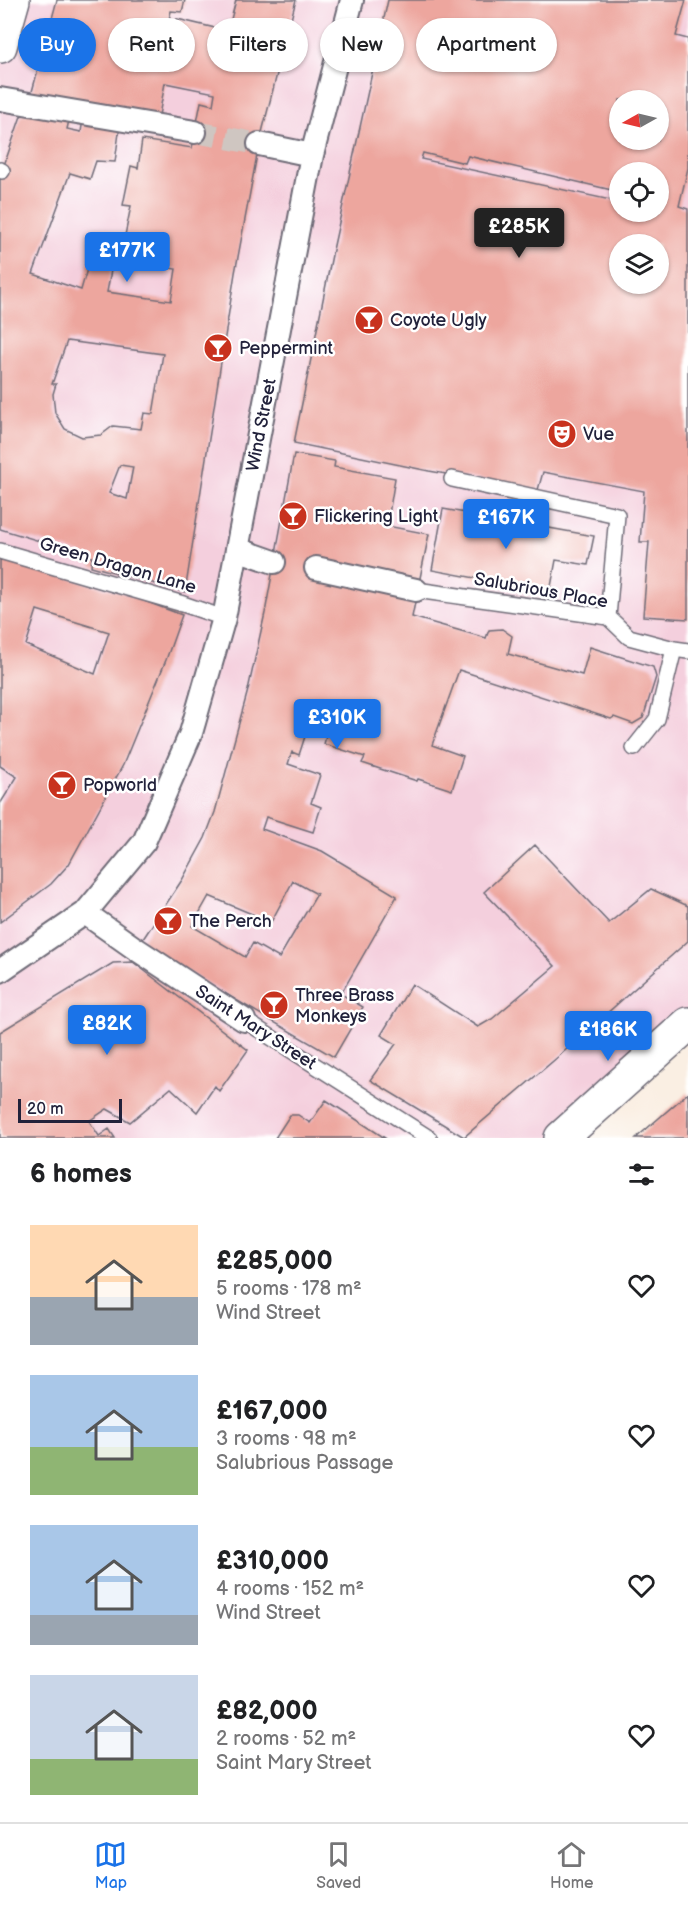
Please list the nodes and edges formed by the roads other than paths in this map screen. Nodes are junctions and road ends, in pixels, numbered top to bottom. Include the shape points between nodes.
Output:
1 (352, 0) edge
2 (0, 99) edge
3 (195, 132) tunnel mouth
4 (259, 144) tunnel mouth
5 (312, 155) junction
6 (452, 479) dead end
7 (237, 549) junction
8 (0, 551) edge
9 (274, 562) dead end
10 (316, 568) dead end
11 (416, 590) joint
12 (608, 617) junction
13 (224, 618) junction
14 (681, 650) edge
15 (634, 748) dead end
16 (85, 913) junction
17 (0, 971) edge
18 (244, 1020) joint
19 (688, 1024) edge
20 (429, 1138) edge
21 (561, 1138) edge

1 - 5 street, Wind Street
2 - 3 street
4 - 5 street
5 - 7 street, Wind Street
6 - 12 lane via 617,515
7 - 9 street
7 - 13 street, Wind Street
8 - 13 lane, Green Dragon Lane
10 - 11 street
11 - 12 lane, Salubrious Place
12 - 14 lane, Salubrious Place via 629,637
13 - 16 street, Wind Street via 191,733 144,842
14 - 15 lane via 657,719
16 - 17 street, Wind Street
16 - 18 street, Saint Mary Street
18 - 20 lane, Saint Mary Street
19 - 21 street

